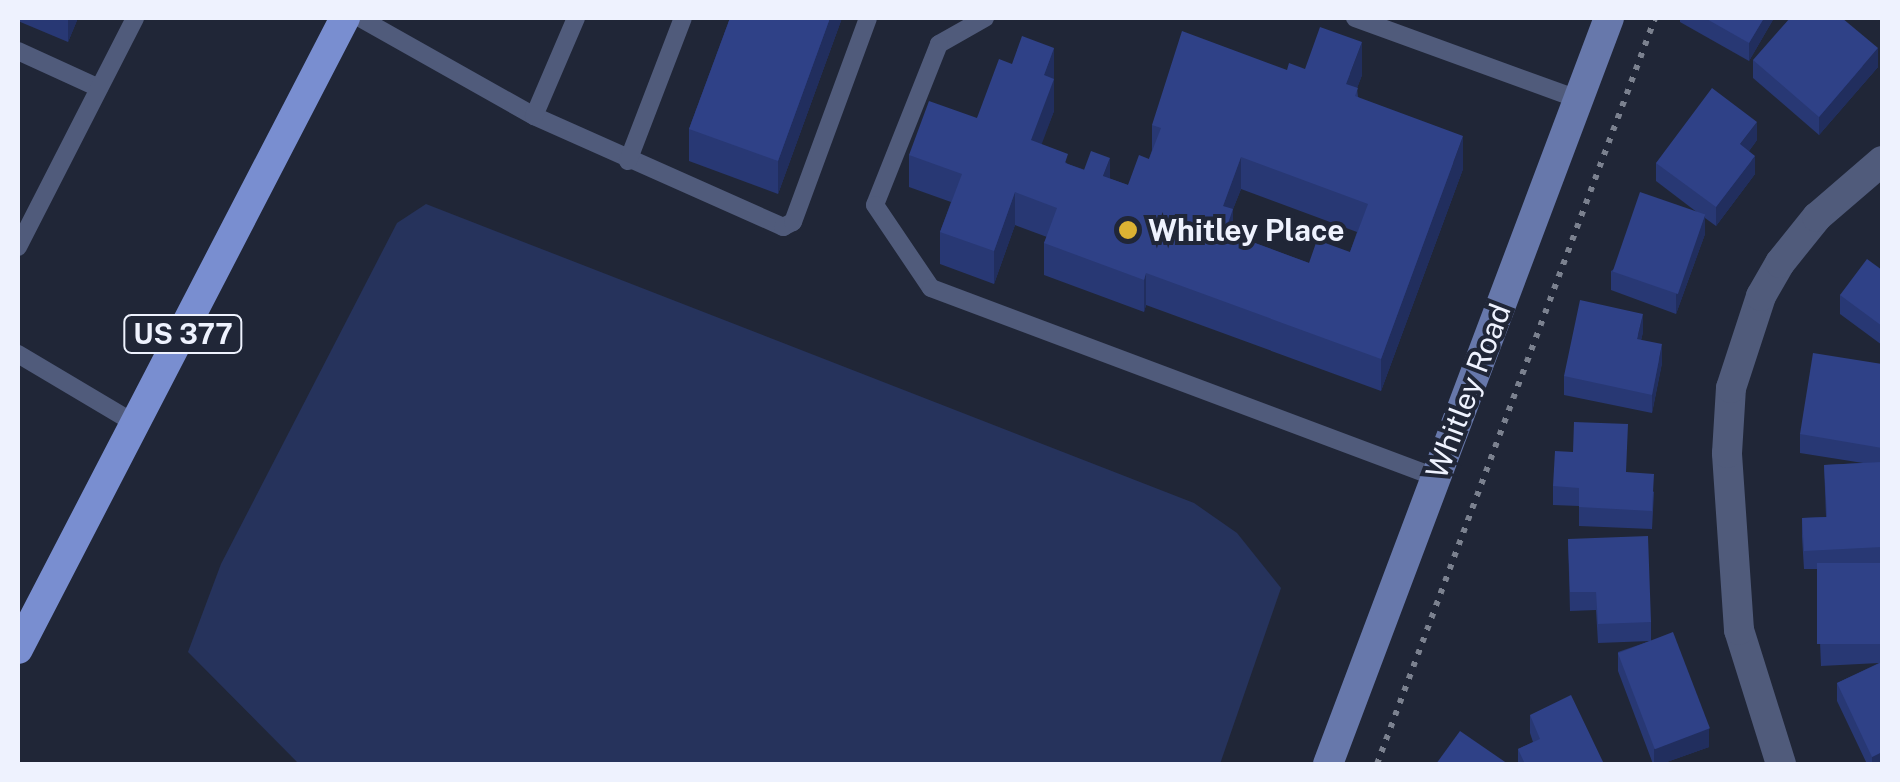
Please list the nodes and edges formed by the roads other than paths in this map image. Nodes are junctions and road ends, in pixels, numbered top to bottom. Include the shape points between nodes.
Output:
1 (135, 18) edge
2 (344, 18) edge
3 (360, 18) edge
4 (576, 18) edge
5 (683, 18) edge
6 (868, 18) edge
7 (985, 18) edge
8 (1355, 18) edge
9 (1609, 18) edge
10 (18, 51) edge
11 (99, 88) junction
12 (1578, 98) junction
13 (534, 116) junction
14 (628, 160) junction
15 (1882, 161) edge
16 (18, 248) edge
17 (18, 354) edge
18 (136, 424) junction
19 (1435, 477) junction
20 (18, 648) edge
21 (1328, 764) edge
22 (1782, 764) edge

1 - 11 lane
2 - 18 main road, US 377
3 - 13 lane
4 - 13 lane
5 - 14 lane
6 - 14 lane via 793,222 783,227
7 - 19 lane via 939,44 875,205 931,288
8 - 12 lane
9 - 12 street, Whitley Road
10 - 11 lane
11 - 16 lane
12 - 19 street, Whitley Road
13 - 14 lane
15 - 22 street via 1817,217 1780,264 1748,330 1731,388 1726,453 1739,630
17 - 18 lane
18 - 20 main road, US 377
19 - 21 street, Whitley Road

